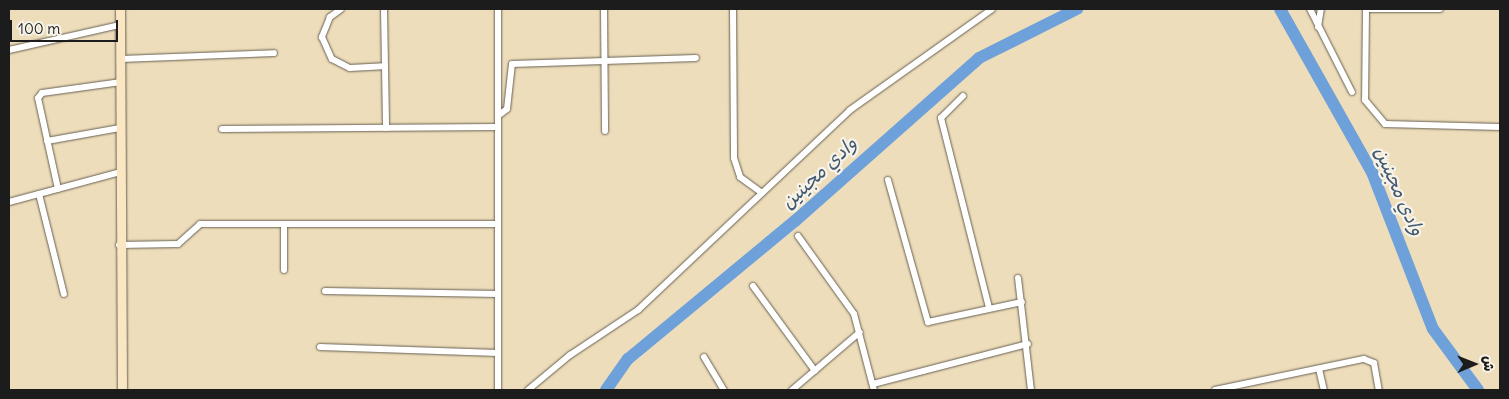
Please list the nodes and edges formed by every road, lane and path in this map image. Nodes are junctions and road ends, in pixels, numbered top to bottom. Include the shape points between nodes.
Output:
1 (120, 9) edge
2 (341, 9) edge
3 (384, 9) edge
4 (498, 9) edge
5 (604, 9) edge
6 (733, 9) edge
7 (992, 9) edge
8 (1310, 9) edge
9 (1321, 9) edge
10 (1440, 9) edge
11 (120, 25) junction
12 (1318, 28) junction
13 (9, 50) edge
14 (274, 53) dead end
15 (696, 58) dead end
16 (121, 59) junction
17 (604, 60) junction
18 (383, 66) junction
19 (121, 82) junction
20 (1352, 92) dead end
21 (963, 96) dead end
22 (498, 116) junction
23 (498, 126) junction
24 (1500, 127) edge
25 (120, 128) junction
26 (386, 128) junction
27 (222, 129) dead end
28 (605, 131) dead end
29 (47, 141) junction
30 (121, 172) junction
31 (888, 180) dead end
32 (58, 189) junction
33 (762, 193) junction
34 (39, 194) junction
35 (9, 202) edge
36 (498, 224) junction
37 (284, 225) junction
38 (798, 236) dead end
39 (120, 245) junction
40 (284, 270) dead end
41 (1018, 278) dead end
42 (754, 286) dead end
43 (325, 291) dead end
44 (64, 294) dead end
45 (498, 294) junction
46 (1022, 302) junction
47 (989, 308) junction
48 (860, 332) junction
49 (1028, 344) junction
50 (320, 347) dead end
51 (498, 353) junction
52 (704, 357) dead end
53 (1319, 369) junction
54 (815, 372) junction
55 (873, 387) edge
56 (1228, 389) edge
57 (122, 390) edge
58 (498, 390) edge
59 (528, 390) edge
60 (724, 390) edge
61 (792, 390) edge
62 (1032, 390) edge
63 (1215, 390) edge
64 (1324, 390) edge
65 (1379, 390) edge

1 - 11 street
2 - 18 street via 330,17 322,37 332,59 350,68
3 - 18 street
4 - 22 street
5 - 17 street
6 - 33 street via 734,158 740,176
7 - 33 street via 850,110
8 - 12 street
9 - 12 street
10 - 24 street via 1366,9 1365,100 1385,124
11 - 13 street
11 - 16 street
12 - 20 street
14 - 16 street
15 - 17 street
16 - 19 street
17 - 22 street via 512,64 507,110
17 - 28 street
18 - 26 street
19 - 25 street
19 - 29 street via 42,93 38,98
21 - 47 street via 941,118
22 - 23 street
23 - 26 street
23 - 36 street
25 - 29 street
25 - 30 street
26 - 27 street
29 - 32 street
30 - 32 street
30 - 39 street
31 - 47 street via 928,322
32 - 34 street
33 - 59 street via 638,310 570,355
34 - 35 street
34 - 44 street
36 - 37 street
36 - 45 street
37 - 39 street via 200,224 178,244
37 - 40 street
38 - 48 street via 854,314
39 - 57 street
41 - 46 street
42 - 54 street
43 - 45 street
45 - 51 street
46 - 47 street
46 - 49 street
48 - 54 street
48 - 55 street
49 - 55 street
49 - 62 street
50 - 51 street
51 - 58 street
52 - 60 street
53 - 56 street
53 - 64 street
53 - 65 street via 1370,360
54 - 61 street
56 - 63 street

